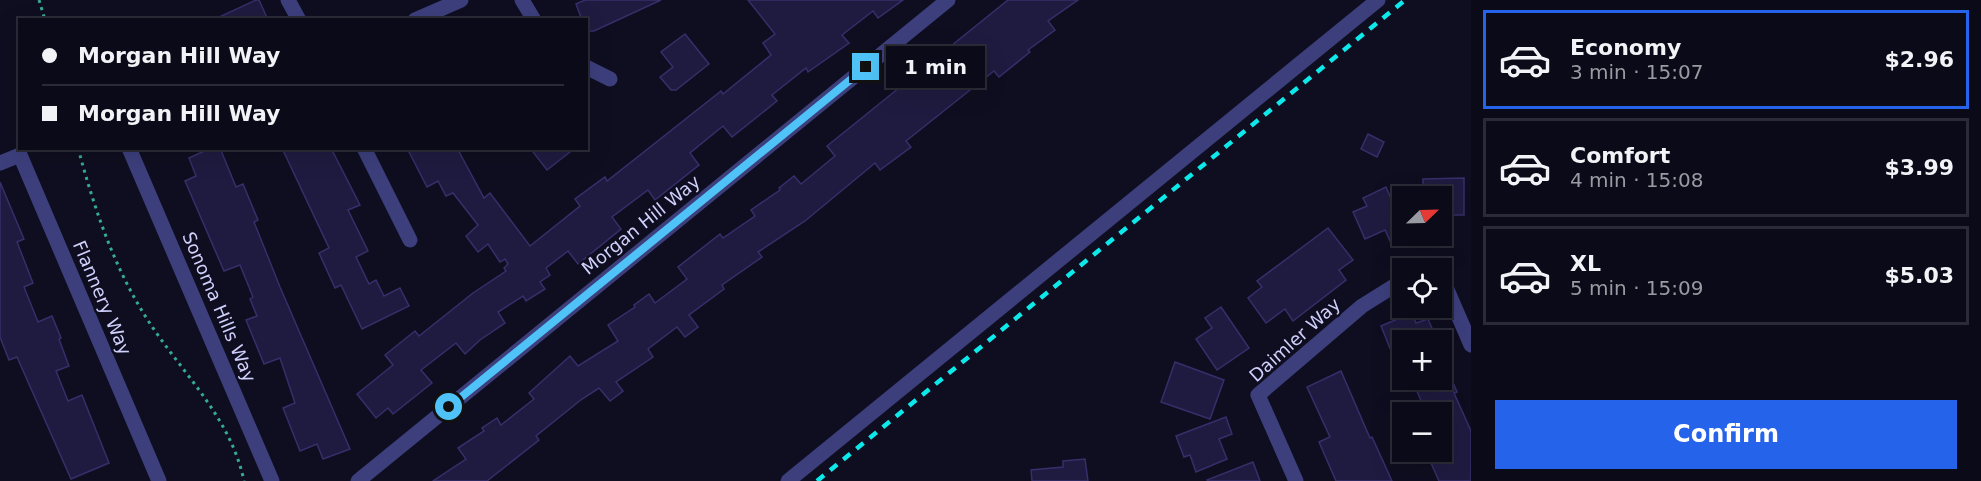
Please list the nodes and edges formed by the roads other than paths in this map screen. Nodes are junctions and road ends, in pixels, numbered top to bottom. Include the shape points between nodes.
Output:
1 (288, 0) edge
2 (461, 0) edge
3 (522, 0) edge
4 (948, 0) edge
5 (1378, 0) edge
6 (298, 18) edge
7 (420, 18) edge
8 (533, 18) edge
9 (588, 68) edge
10 (610, 79) dead end
11 (130, 150) edge
12 (365, 150) edge
13 (0, 163) edge
14 (410, 240) dead end
15 (1392, 287) edge
16 (1452, 301) edge
17 (1471, 345) edge
18 (154, 479) edge
19 (272, 481) edge
20 (358, 481) edge
21 (788, 481) edge
22 (1296, 481) edge

1 - 6 street
2 - 7 street
3 - 8 street
4 - 20 street, Morgan Hill Way
5 - 21 street
9 - 10 street
11 - 19 street, Sonoma Hills Way
12 - 14 street
13 - 18 street, Flannery Way via 20,155
15 - 22 street, Daimler Way via 1362,306 1258,395
16 - 17 street

